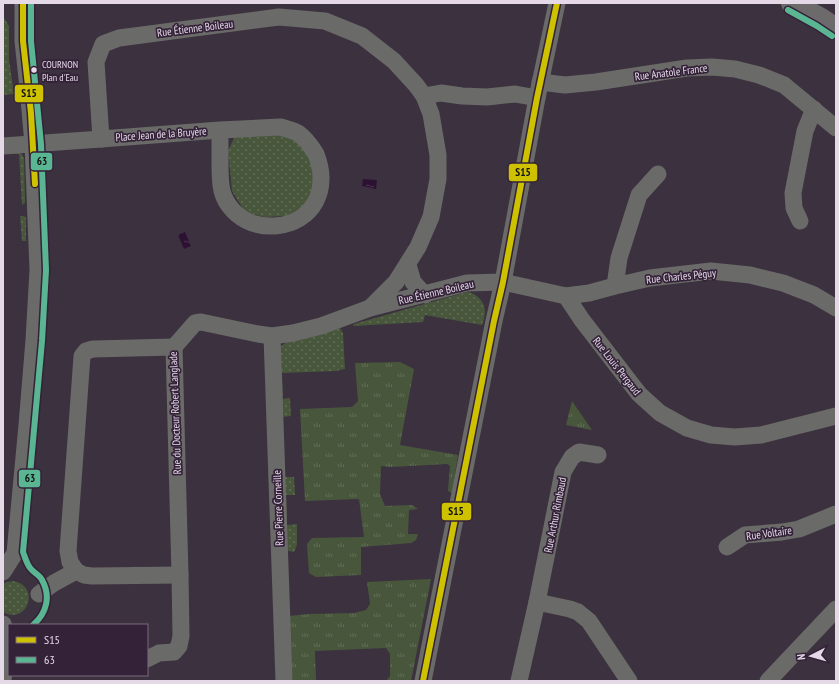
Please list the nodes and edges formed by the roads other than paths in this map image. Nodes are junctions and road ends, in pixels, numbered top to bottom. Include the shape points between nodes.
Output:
1 (11, 3) edge
2 (23, 3) edge
3 (557, 3) edge
4 (792, 3) edge
5 (836, 29) edge
6 (23, 42) junction
7 (539, 90) junction
8 (424, 96) junction
9 (814, 109) junction
10 (836, 128) edge
11 (220, 130) junction
12 (101, 139) junction
13 (33, 144) junction
14 (3, 146) edge
15 (658, 174) dead end
16 (800, 220) dead end
17 (408, 265) junction
18 (503, 282) junction
19 (615, 286) junction
20 (425, 294) junction
21 (566, 296) junction
22 (370, 308) junction
23 (836, 308) edge
24 (272, 336) junction
25 (174, 347) junction
26 (836, 416) edge
27 (598, 455) dead end
28 (836, 514) edge
29 (727, 546) dead end
30 (76, 571) junction
31 (3, 572) edge
32 (180, 575) junction
33 (37, 589) dead end
34 (537, 602) junction
35 (836, 609) edge
36 (3, 624) edge
37 (148, 659) edge
38 (3, 680) edge
39 (284, 681) edge
40 (423, 681) edge
41 (519, 681) edge
42 (629, 681) edge
43 (768, 681) edge

1 - 6 street
2 - 6 street
3 - 7 street
4 - 5 main road
6 - 13 street
7 - 8 street via 487,97 441,93
7 - 9 street, Rue Anatole France via 687,68 735,68 759,74 784,85
7 - 18 street
8 - 12 street, Rue Étienne Boileau via 394,61 362,36 325,22 280,17 119,38 103,44 96,62
8 - 17 street, Rue Étienne Boileau via 431,114 438,156 438,179 431,217
9 - 10 street, Rue Anatole France
9 - 16 street via 805,131 793,192 794,208
11 - 11 street, Place Jean de la Bruyère via 280,127 290,129 307,142 318,158 321,184 316,202 304,216 287,224 268,226 246,221 235,213 225,200 220,182
11 - 12 street, Place Jean de la Bruyère
12 - 13 street
13 - 14 street
13 - 31 street via 38,270 34,340 15,553
15 - 19 street via 638,195 619,258
17 - 20 street via 413,282
17 - 22 street, Rue Étienne Boileau via 396,282
18 - 20 street, Rue Étienne Boileau via 467,283
18 - 21 street
18 - 40 street
19 - 21 street, Rue Charles Péguy
19 - 23 street, Rue Charles Péguy via 650,278 711,271 742,274 783,283 814,295
20 - 22 street, Rue Étienne Boileau
21 - 26 street, Rue Louis Pergaud via 638,394 660,413 687,428 711,435 761,435
22 - 24 street, Rue Étienne Boileau via 321,326
24 - 25 street, Rue Étienne Boileau via 201,322 195,323
24 - 39 street, Rue Pierre Corneille
25 - 30 street, Rue du Docteur Robert Langlade via 93,349 86,351 82,356 68,551 70,562
25 - 32 street, Rue du Docteur Robert Langlade
27 - 34 street, Rue Arthur Rimbaud via 579,452 572,457 563,472
28 - 29 street, Rue Voltaire via 799,529 745,535
30 - 32 street via 92,576
30 - 33 street
32 - 37 street, Rue du Docteur Robert Langlade via 179,646 174,652
34 - 41 street, Rue Arthur Rimbaud
34 - 42 street via 570,609 589,621
35 - 43 street
36 - 38 street via 7,645

